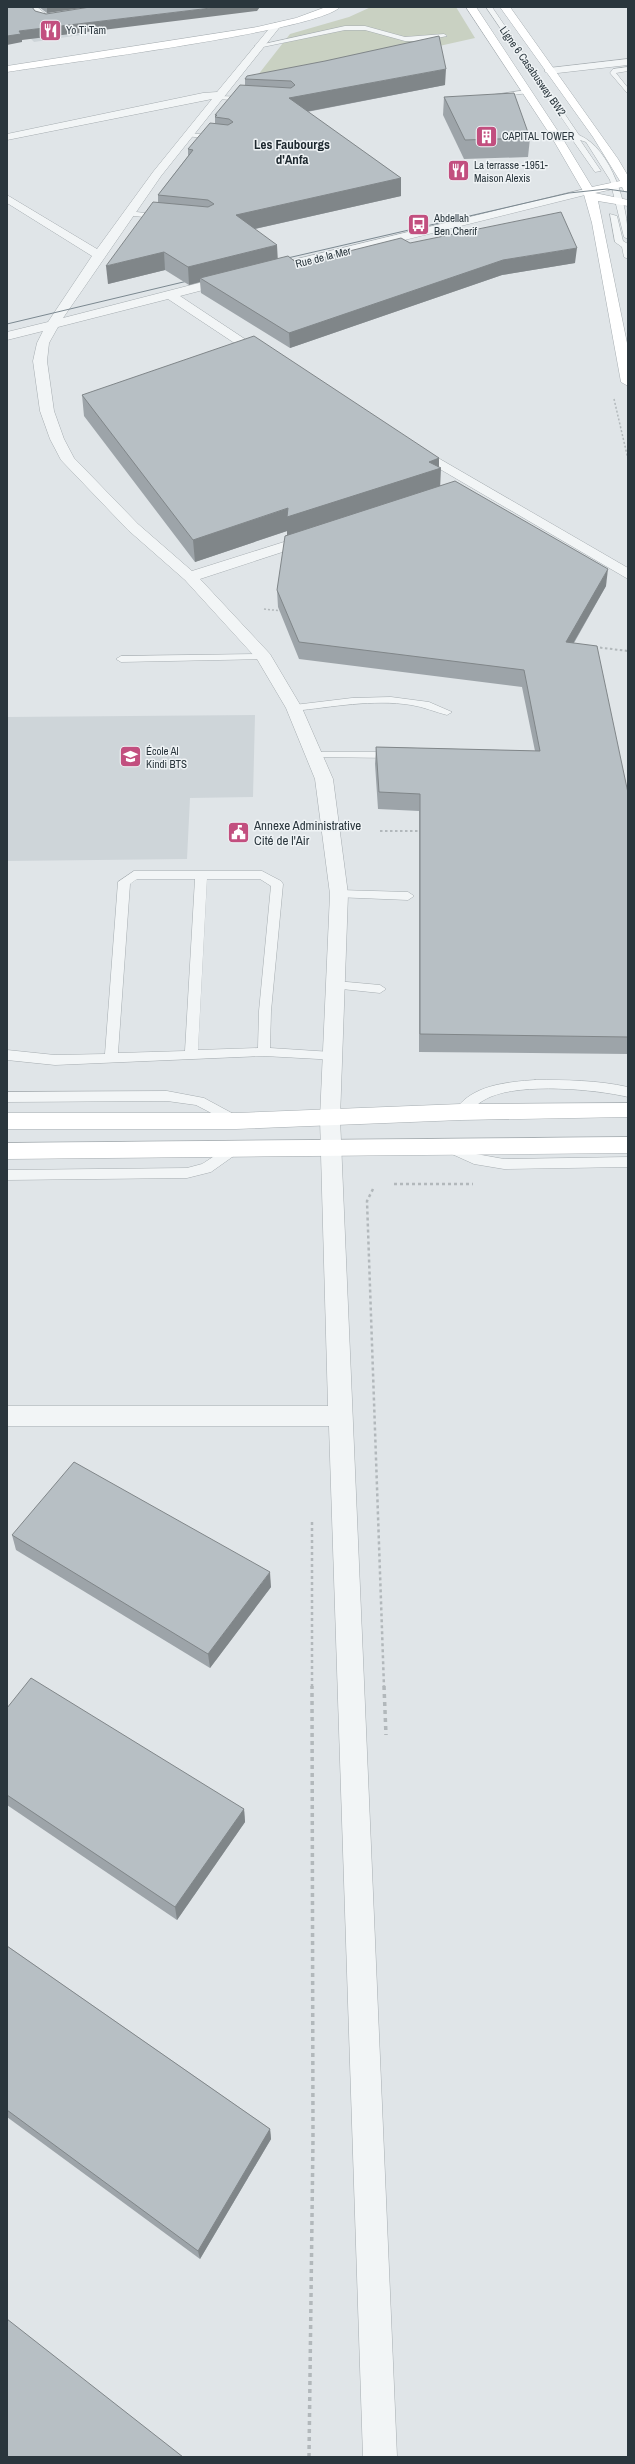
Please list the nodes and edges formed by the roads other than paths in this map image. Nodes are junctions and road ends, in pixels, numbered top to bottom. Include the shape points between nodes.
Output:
1 (32, 7) edge
2 (115, 7) edge
3 (335, 7) edge
4 (471, 7) edge
5 (489, 7) edge
6 (505, 7) edge
7 (264, 18) dead end
8 (276, 20) junction
9 (444, 36) dead end
10 (258, 46) junction
11 (628, 62) edge
12 (7, 68) edge
13 (628, 69) edge
14 (548, 71) junction
15 (527, 92) junction
16 (628, 92) edge
17 (485, 95) edge
18 (220, 96) junction
19 (251, 99) edge
20 (189, 135) junction
21 (7, 137) edge
22 (229, 139) edge
23 (628, 184) edge
24 (610, 185) junction
25 (590, 194) junction
26 (7, 198) edge
27 (619, 202) edge
28 (128, 213) junction
29 (172, 218) edge
30 (628, 237) edge
31 (627, 245) edge
32 (99, 255) junction
33 (628, 257) edge
34 (254, 273) edge
35 (238, 277) edge
36 (169, 294) junction
37 (53, 325) junction
38 (7, 336) edge
39 (245, 344) junction
40 (230, 348) edge
41 (278, 365) edge
42 (628, 382) edge
43 (400, 439) edge
44 (474, 485) junction
45 (460, 489) edge
46 (326, 533) edge
47 (628, 574) edge
48 (190, 577) junction
49 (264, 657) junction
50 (121, 659) dead end
51 (294, 708) junction
52 (447, 712) dead end
53 (315, 755) junction
54 (402, 756) edge
55 (201, 875) junction
56 (339, 894) junction
57 (408, 896) dead end
58 (336, 985) junction
59 (380, 989) dead end
60 (264, 1052) junction
61 (7, 1055) edge
62 (191, 1056) junction
63 (332, 1057) junction
64 (111, 1058) junction
65 (628, 1092) edge
66 (7, 1097) edge
67 (628, 1110) edge
68 (461, 1112) junction
69 (330, 1118) junction
70 (7, 1121) edge
71 (236, 1121) junction
72 (628, 1145) edge
73 (448, 1146) junction
74 (331, 1147) junction
75 (7, 1151) edge
76 (230, 1151) junction
77 (628, 1162) edge
78 (7, 1175) edge
79 (340, 1415) junction
80 (7, 1416) edge
81 (380, 2457) edge

1 - 2 street via 40,16 47,18
3 - 8 main road
4 - 15 main road
5 - 24 lane, Ligne 6 Casabusway BW2 via 577,136 577,142
6 - 14 main road
7 - 8 main road
8 - 10 street
8 - 12 main road via 225,36
9 - 10 lane via 406,39 365,28 345,28
10 - 18 street
11 - 14 street
13 - 16 lane via 615,70 613,73
14 - 23 main road via 602,140
15 - 17 lane
15 - 25 main road
18 - 19 lane
18 - 20 street
18 - 21 street via 203,96
20 - 22 lane
20 - 28 street
23 - 24 main road
24 - 25 main road
24 - 27 lane, Ligne 6 Casabusway BW2
25 - 27 main road
25 - 34 street, Rue de la Mer
25 - 42 main road
26 - 32 street
27 - 30 lane, Ligne 6 Casabusway BW2
27 - 31 lane, Ligne 6 Casabusway BW2 via 619,242
28 - 29 lane
28 - 32 street
31 - 33 lane, Ligne 6 Casabusway BW2
32 - 37 street
35 - 36 street
36 - 37 street
36 - 39 street
37 - 38 street
37 - 48 street via 43,343 40,361 42,390 56,439 68,460 101,496
39 - 40 lane
39 - 41 street
43 - 44 street
44 - 45 street
44 - 47 street
46 - 48 street
48 - 49 street
49 - 50 lane
49 - 51 street
51 - 52 lane via 409,701 435,706
51 - 53 street
53 - 54 lane
53 - 56 street via 324,779
55 - 60 lane via 262,875 277,884 265,1010
55 - 62 lane
55 - 64 lane via 134,875 124,882
56 - 57 lane
56 - 58 street
58 - 59 lane
58 - 63 street
60 - 62 lane
60 - 63 lane
61 - 64 lane via 56,1060
62 - 64 lane
63 - 69 street
65 - 68 lane via 599,1086 509,1087 486,1093 468,1104
66 - 71 lane via 167,1096 199,1101
67 - 68 main road
68 - 69 main road
69 - 71 main road
69 - 74 street
70 - 71 main road
72 - 73 main road
73 - 74 main road
73 - 77 lane via 474,1159 504,1164
74 - 76 main road
74 - 79 street
75 - 76 main road
76 - 78 lane via 206,1168 186,1173
79 - 80 street
79 - 81 street

